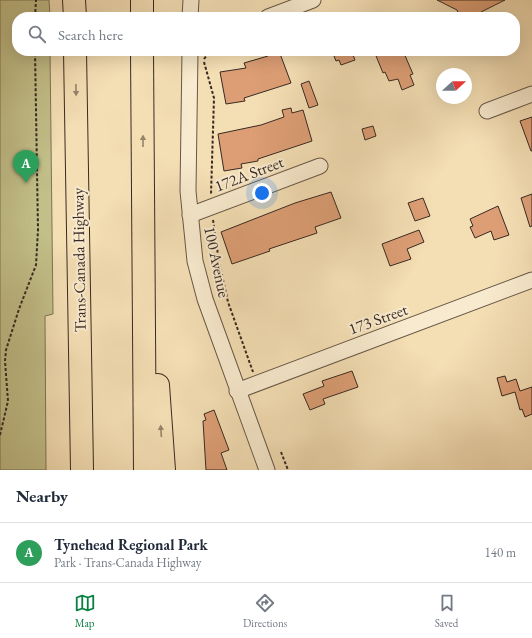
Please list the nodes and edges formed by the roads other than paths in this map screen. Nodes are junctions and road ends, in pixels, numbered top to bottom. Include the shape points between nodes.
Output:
1 (74, 0) edge
2 (142, 0) edge
3 (191, 0) edge
4 (311, 0) edge
5 (75, 12) edge
6 (142, 12) edge
7 (190, 12) edge
8 (281, 12) edge
9 (75, 56) edge
10 (142, 56) edge
11 (190, 56) edge
12 (532, 94) edge
13 (487, 111) dead end
14 (320, 166) dead end
15 (143, 180) junction
16 (190, 215) junction
17 (532, 280) edge
18 (81, 375) junction
19 (241, 389) junction
20 (74, 470) edge
21 (82, 470) edge
22 (145, 470) edge
23 (164, 470) edge
24 (267, 470) edge

1 - 5 highway
2 - 6 highway
3 - 7 street
4 - 8 street
9 -> 18 highway, Trans-Canada Highway
15 -> 10 highway
11 - 16 street, 100 Avenue
12 - 13 street
14 - 16 street, 172A Street
15 - 22 highway
23 -> 15 highway
16 - 19 street, 100 Avenue via 192,244 199,278
17 - 19 street, 173 Street
18 - 20 highway
18 - 21 highway, Trans-Canada Highway
19 - 24 street, 100 Avenue

